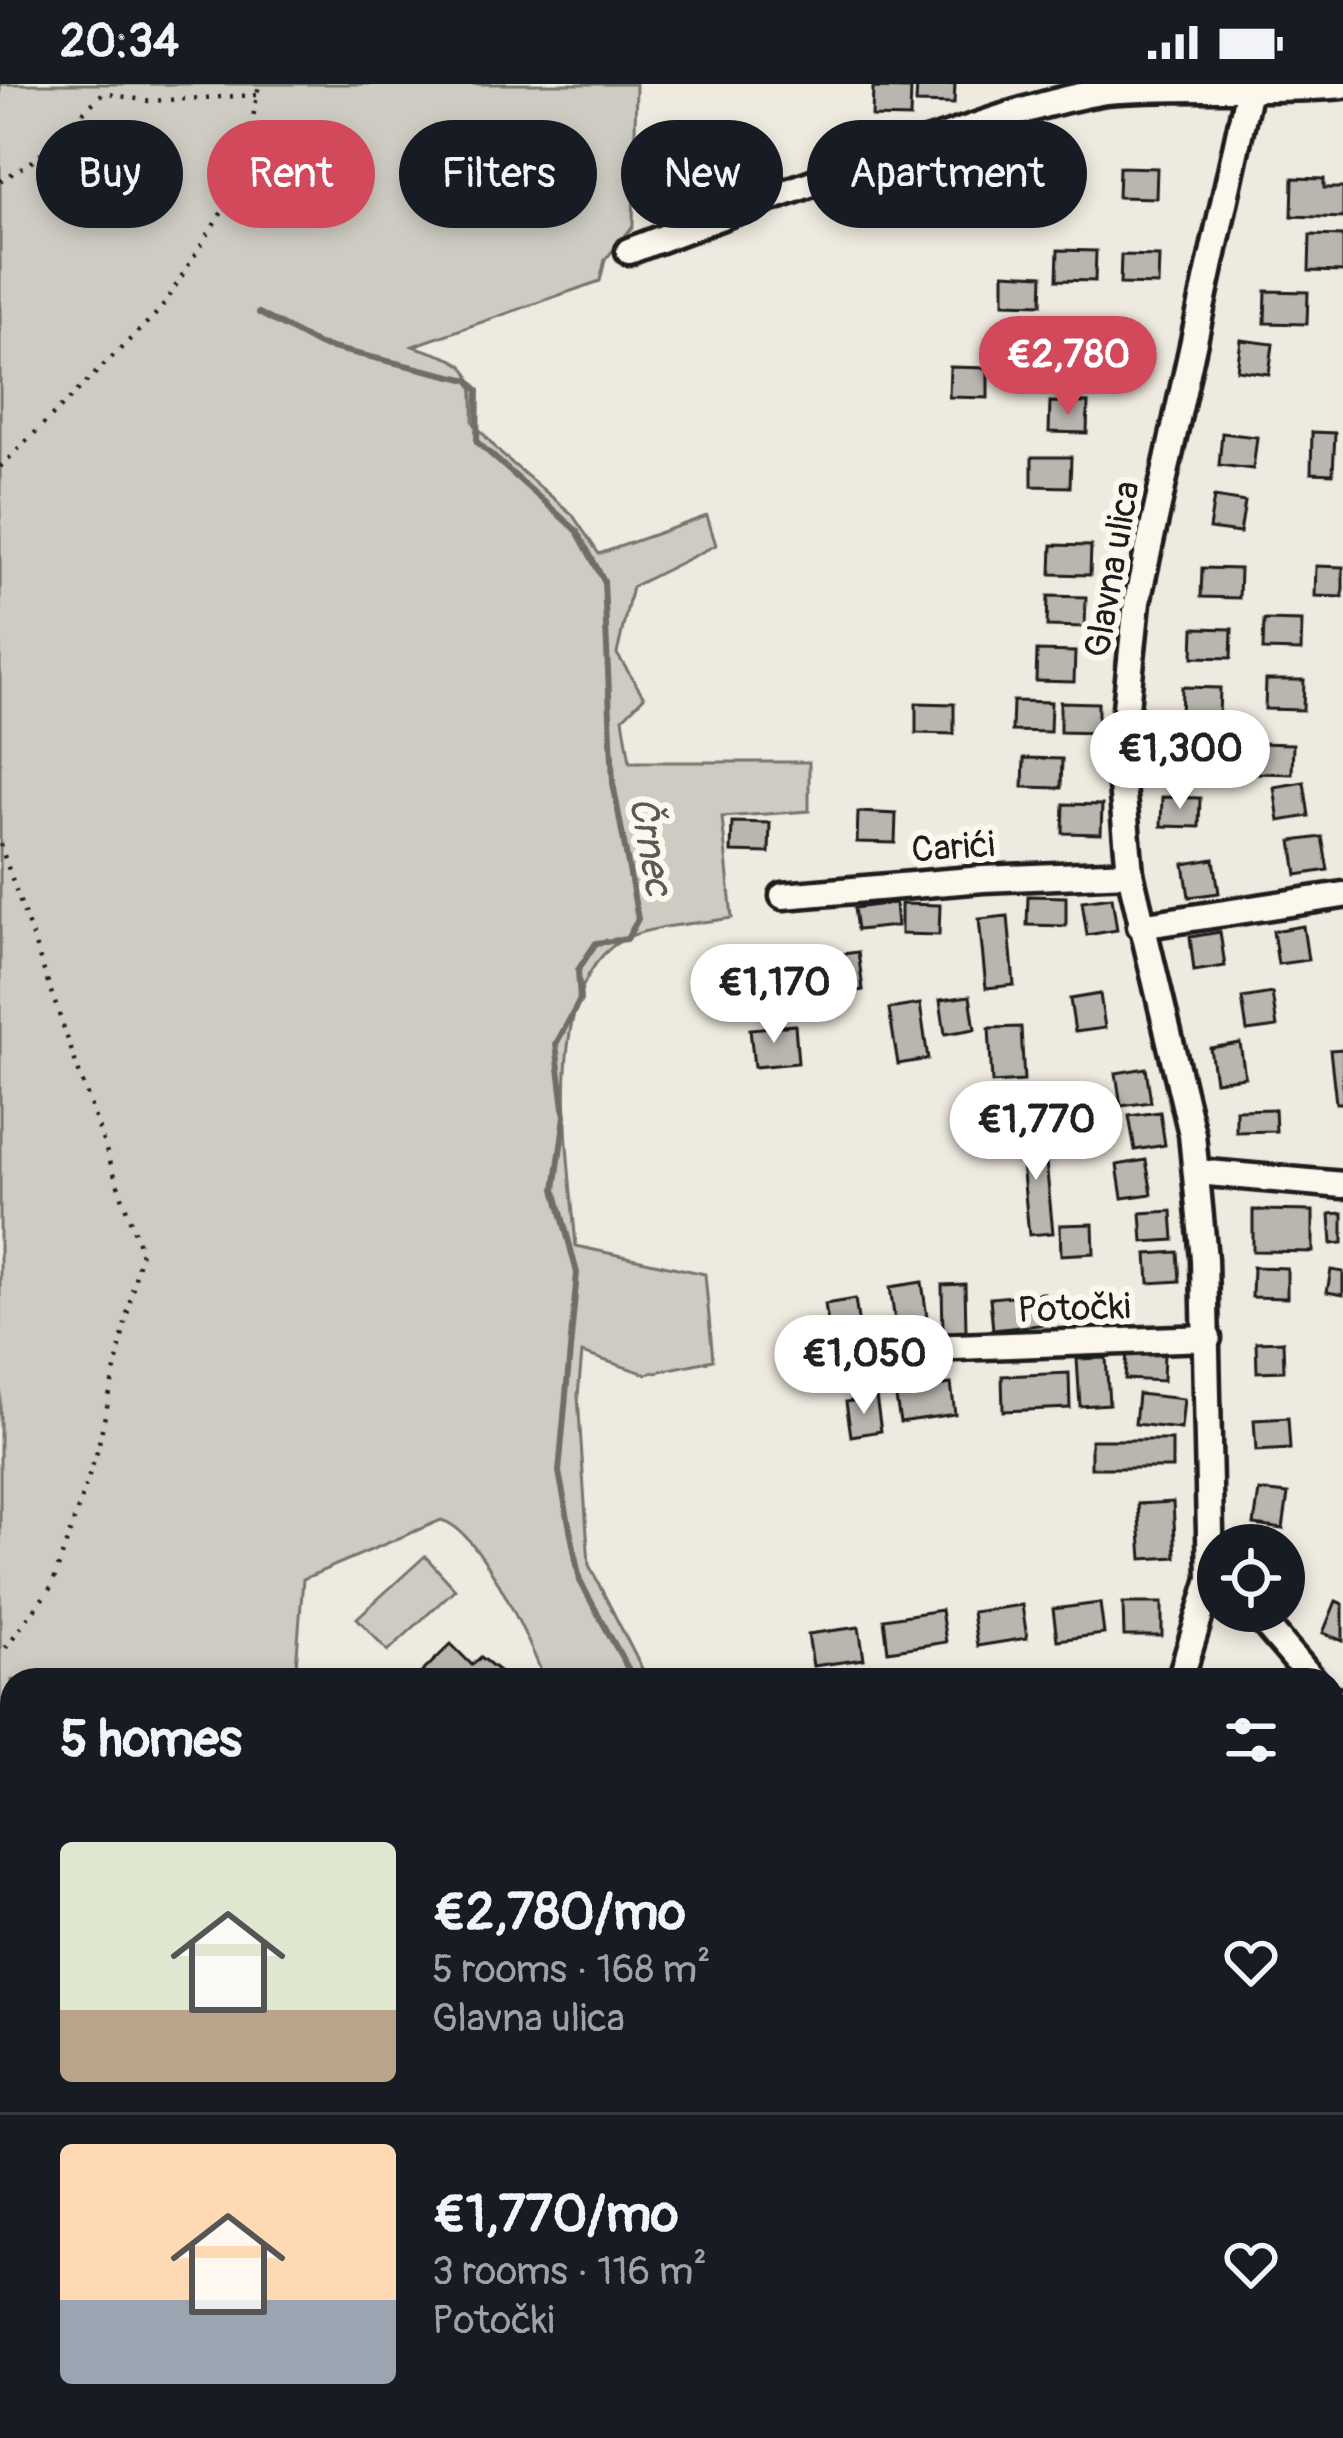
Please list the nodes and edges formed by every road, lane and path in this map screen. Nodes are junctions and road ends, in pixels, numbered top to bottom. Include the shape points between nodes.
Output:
1 (259, 84) edge
2 (1343, 85) edge
3 (1250, 86) edge
4 (257, 95) junction
5 (0, 181) edge
6 (629, 251) dead end
7 (0, 467) edge
8 (0, 844) edge
9 (1130, 873) junction
10 (1343, 895) edge
11 (782, 896) dead end
12 (1140, 926) junction
13 (1198, 1172) junction
14 (1343, 1185) edge
15 (1208, 1338) junction
16 (872, 1350) dead end
17 (1213, 1524) edge
18 (1197, 1631) edge
19 (1272, 1632) edge
20 (0, 1655) edge
21 (1184, 1668) edge
22 (1303, 1668) edge

1 - 4 path
2 - 3 street
3 - 6 street via 1166,86 1042,104
3 - 9 street, Glavna ulica via 1128,661 1122,785
4 - 5 path via 149,101 103,93
4 - 7 path via 242,180 161,309
8 - 20 path via 141,1251 97,1452 52,1586
9 - 11 street, Carići
9 - 12 street, Glavna ulica
10 - 12 street
12 - 13 street, Glavna ulica
13 - 14 street
13 - 15 street, Glavna ulica
15 - 16 street, Potočki
15 - 17 street, Glavna ulica
18 - 21 street, Glavna ulica
19 - 22 street

